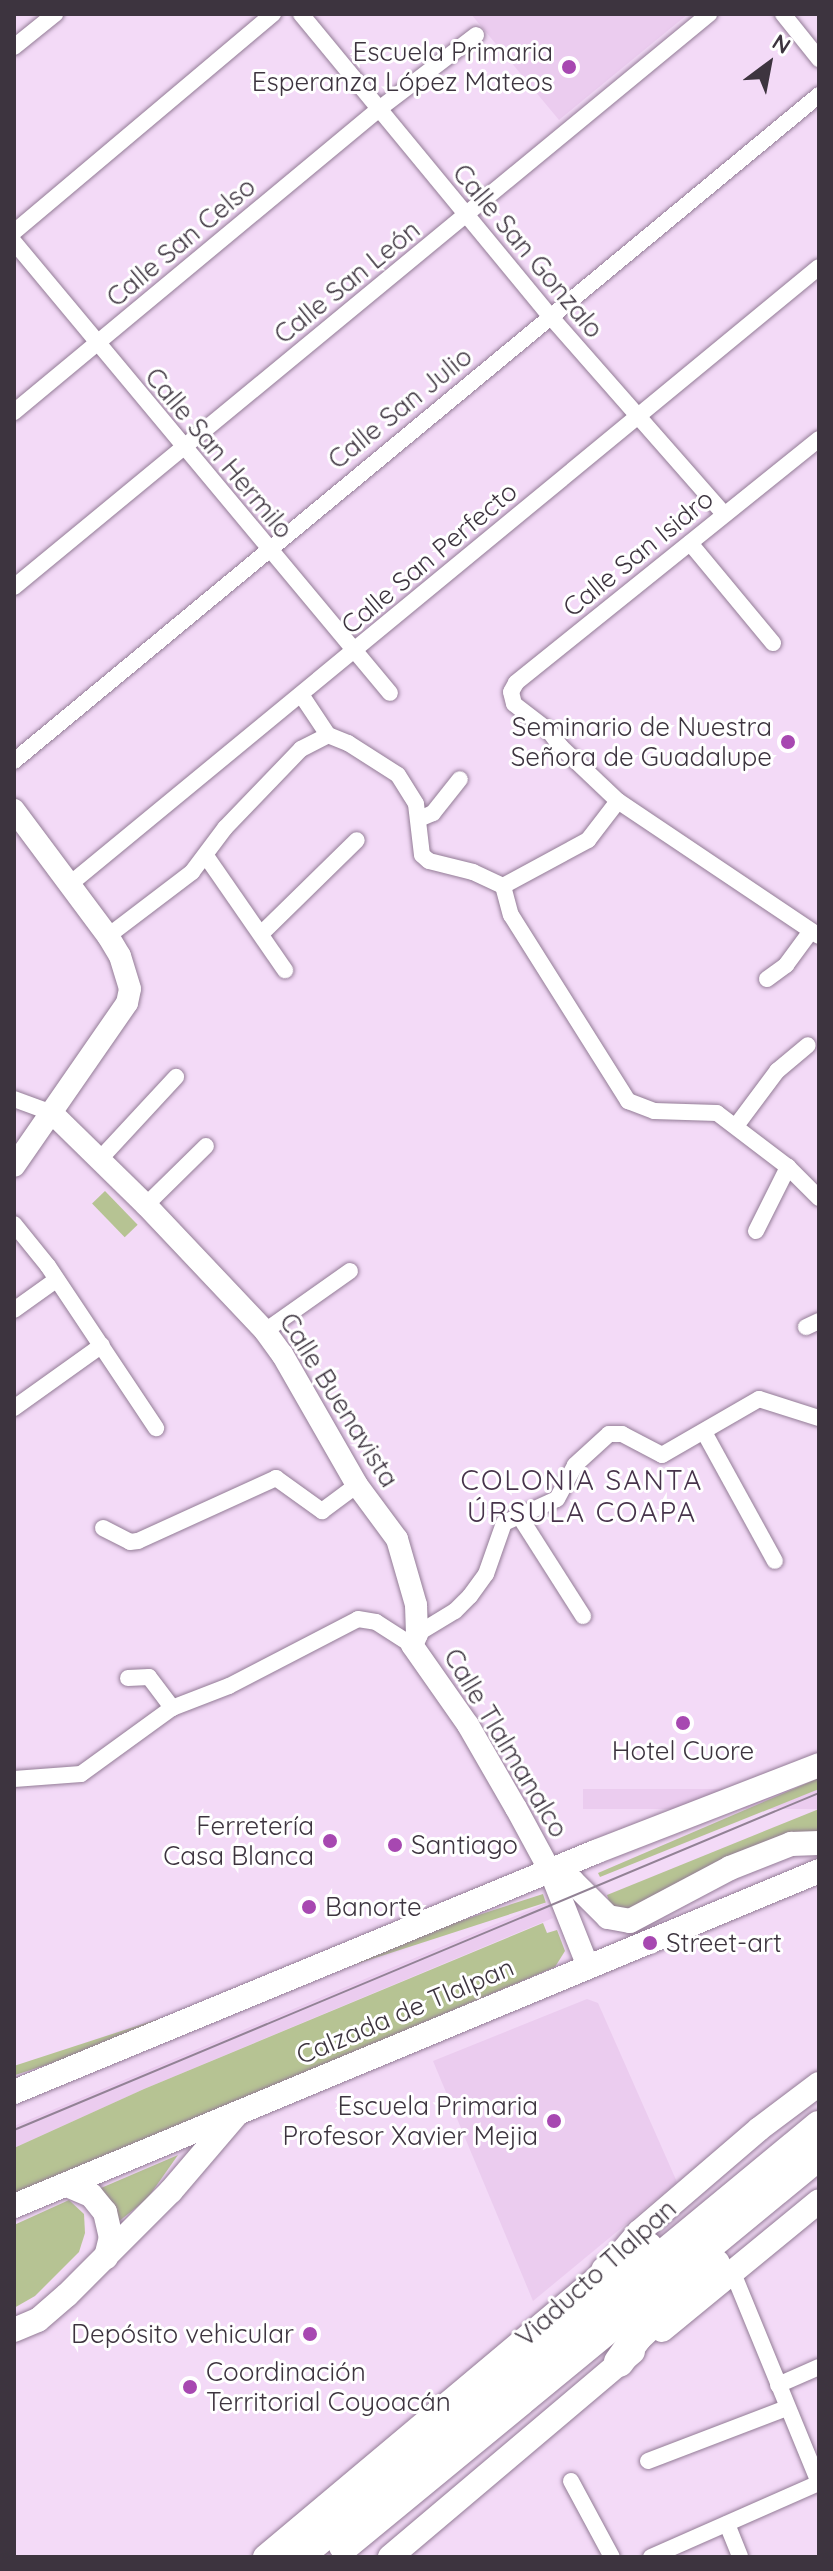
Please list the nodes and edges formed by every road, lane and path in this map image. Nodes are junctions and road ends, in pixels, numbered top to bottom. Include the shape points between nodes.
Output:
1 (55, 14) edge
2 (273, 14) edge
3 (301, 14) edge
4 (709, 14) edge
5 (783, 14) edge
6 (476, 35) dead end
7 (14, 47) edge
8 (819, 59) edge
9 (819, 95) edge
10 (379, 109) junction
11 (466, 215) junction
12 (14, 232) edge
13 (14, 242) edge
14 (819, 267) edge
15 (550, 316) junction
16 (96, 344) junction
17 (14, 412) edge
18 (636, 416) junction
19 (818, 441) edge
20 (182, 448) junction
21 (724, 514) junction
22 (690, 543) junction
23 (267, 549) junction
24 (14, 587) edge
25 (773, 643) dead end
26 (354, 652) junction
27 (390, 693) dead end
28 (302, 696) junction
29 (328, 735) junction
30 (14, 761) edge
31 (460, 779) dead end
32 (618, 801) junction
33 (14, 810) edge
34 (419, 819) junction
35 (357, 840) dead end
36 (206, 856) junction
37 (70, 884) junction
38 (503, 886) junction
39 (815, 933) edge
40 (261, 934) junction
41 (108, 936) junction
42 (285, 970) dead end
43 (767, 979) dead end
44 (808, 1045) dead end
45 (176, 1077) dead end
46 (14, 1099) edge
47 (52, 1113) junction
48 (736, 1126) junction
49 (206, 1146) dead end
50 (100, 1159) junction
51 (14, 1166) edge
52 (788, 1167) junction
53 (819, 1198) edge
54 (146, 1205) junction
55 (14, 1224) edge
56 (756, 1231) dead end
57 (350, 1271) dead end
58 (56, 1280) junction
59 (14, 1310) edge
60 (265, 1331) junction
61 (102, 1345) junction
62 (14, 1408) edge
63 (819, 1418) edge
64 (156, 1428) dead end
65 (704, 1432) junction
66 (357, 1485) junction
67 (518, 1514) junction
68 (103, 1528) dead end
69 (775, 1561) dead end
70 (583, 1616) dead end
71 (415, 1640) junction
72 (128, 1678) dead end
73 (172, 1708) junction
74 (819, 1765) edge
75 (14, 1779) edge
76 (819, 1843) edge
77 (550, 1871) junction
78 (819, 1871) edge
79 (587, 1964) junction
80 (819, 2084) edge
81 (14, 2092) edge
82 (239, 2111) junction
83 (819, 2126) edge
84 (788, 2152) junction
85 (819, 2155) edge
86 (819, 2175) edge
87 (67, 2185) junction
88 (819, 2201) edge
89 (14, 2206) edge
90 (106, 2257) junction
91 (606, 2271) junction
92 (733, 2273) junction
93 (14, 2330) edge
94 (619, 2362) junction
95 (819, 2367) edge
96 (778, 2385) junction
97 (787, 2408) junction
98 (648, 2461) dead end
99 (571, 2481) dead end
100 (819, 2483) edge
101 (727, 2524) junction
102 (265, 2557) edge
103 (298, 2557) edge
104 (330, 2557) edge
105 (390, 2557) edge
106 (612, 2557) edge
107 (651, 2557) edge
108 (740, 2557) edge

1 - 7 street
2 - 12 street
3 - 10 street, Calle San Gonzalo
4 - 11 street, Calle San León
5 - 8 street
6 - 10 street, Calle San Celso
9 - 15 street, Calle San Julio
10 - 11 street, Calle San Gonzalo
10 - 16 street, Calle San Celso
11 - 15 street, Calle San Gonzalo
11 - 20 street, Calle San León
13 - 16 street, Calle San Hermilo
14 - 18 street, Calle San Perfecto
15 - 18 street, Calle San Gonzalo
15 - 23 street, Calle San Julio
16 - 17 street, Calle San Celso
16 - 20 street, Calle San Hermilo
18 - 21 street, Calle San Gonzalo
18 - 26 street, Calle San Perfecto
19 - 21 street, Calle San Isidro
20 - 23 street, Calle San Hermilo
20 - 24 street, Calle San León
21 - 22 street, Calle San Isidro
22 - 25 street
22 - 32 street, Calle San Isidro via 511,692 514,704 549,731
23 - 26 street, Calle San Hermilo
23 - 30 street, Calle San Julio
26 - 27 street, Calle San Hermilo
26 - 28 street, Calle San Perfecto
28 - 29 street
28 - 37 street, Calle San Perfecto
29 - 34 street via 398,775
29 - 36 street via 301,749 225,828
31 - 34 street via 433,813
32 - 38 street via 576,849
32 - 39 street
33 - 37 street
34 - 38 street via 422,855 429,861
35 - 40 street
36 - 40 street
36 - 41 street
37 - 41 street
38 - 48 street via 511,915 620,1092 639,1108 706,1110
39 - 43 street
40 - 42 street
41 - 47 street via 127,974 127,1003
44 - 48 street via 777,1071
45 - 50 street
46 - 47 street
47 - 50 street, Calle Buenavista
47 - 51 street
48 - 52 street
49 - 54 street
50 - 54 street, Calle Buenavista
52 - 53 street
52 - 56 street
54 - 60 street, Calle Buenavista
55 - 58 street
57 - 60 street
58 - 59 street
58 - 61 street
60 - 66 street, Calle Buenavista
61 - 62 street
61 - 64 street
63 - 65 street via 759,1399
65 - 67 street via 662,1455 622,1434 609,1434 575,1465 557,1499
65 - 69 street
66 - 68 street via 327,1511 276,1478 138,1541
66 - 71 street, Calle Buenavista via 397,1539 406,1562 416,1605
67 - 70 street
67 - 71 street via 501,1528 486,1574 470,1596
71 - 73 street via 358,1619 229,1686
71 - 77 street, Calle Tlalmanalco
72 - 73 street via 149,1677
73 - 75 street via 81,1774
74 - 77 main road
76 - 77 main road via 791,1844 730,1868 630,1921 608,1917 575,1884
77 - 79 street, Calle Tlalmanalco
77 - 81 main road
78 - 79 main road, Calzada de Tlalpan
79 - 82 main road, Calzada de Tlalpan
80 - 91 main road, Viaducto Tlalpan via 639,2232
82 - 87 main road, Calzada de Tlalpan
82 - 90 main road
83 - 84 highway, Viaducto Tlalpan
84 - 91 highway via 742,2172 638,2255
84 - 103 highway, Viaducto Tlalpan
85 - 104 highway, Viaducto Tlalpan
86 - 94 highway via 703,2275 637,2337
87 - 89 main road, Calzada de Tlalpan
87 - 90 main road via 91,2195 105,2212 111,2237
88 - 92 main road
90 - 93 main road via 46,2314
91 - 102 main road, Viaducto Tlalpan
92 - 94 main road
92 - 96 street
94 - 105 main road
95 - 96 street
96 - 97 street
97 - 98 street
97 - 100 street
99 - 106 street
100 - 101 street
101 - 107 street
101 - 108 street

